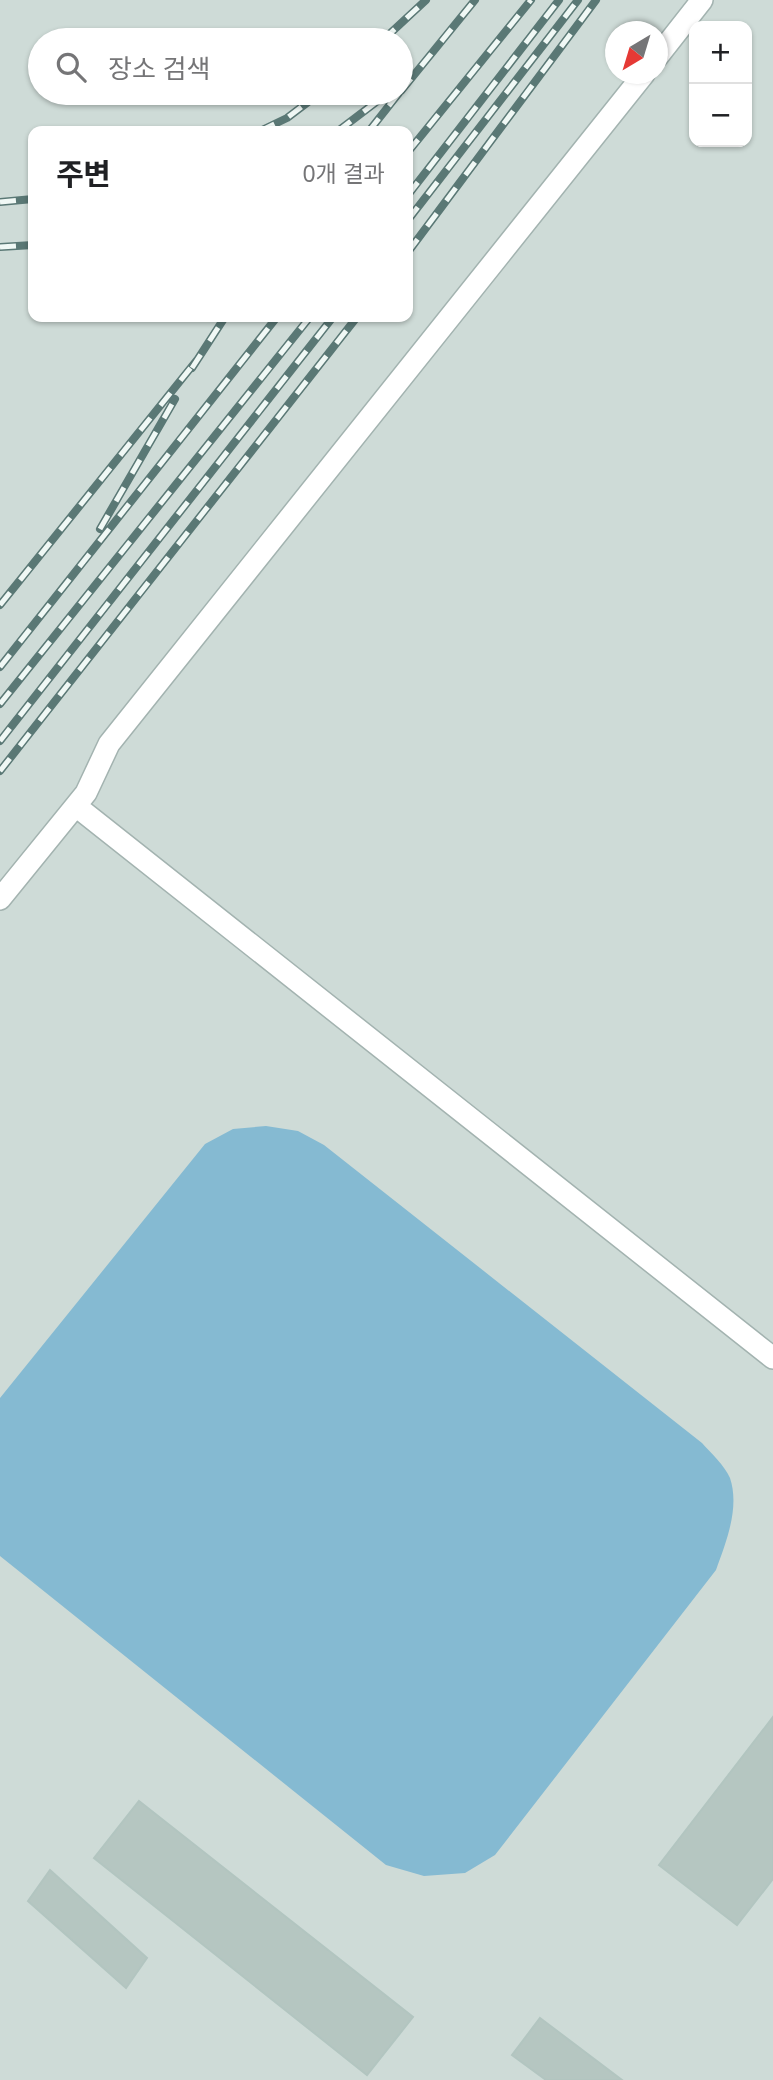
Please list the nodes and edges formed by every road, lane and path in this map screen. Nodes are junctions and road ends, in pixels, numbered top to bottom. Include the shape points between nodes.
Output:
1 (702, 0) edge
2 (668, 42) edge
3 (636, 84) edge
4 (76, 806) junction
5 (0, 899) edge
6 (773, 1358) edge

1 - 2 street
3 - 4 street via 108,744
4 - 5 street
4 - 6 street

